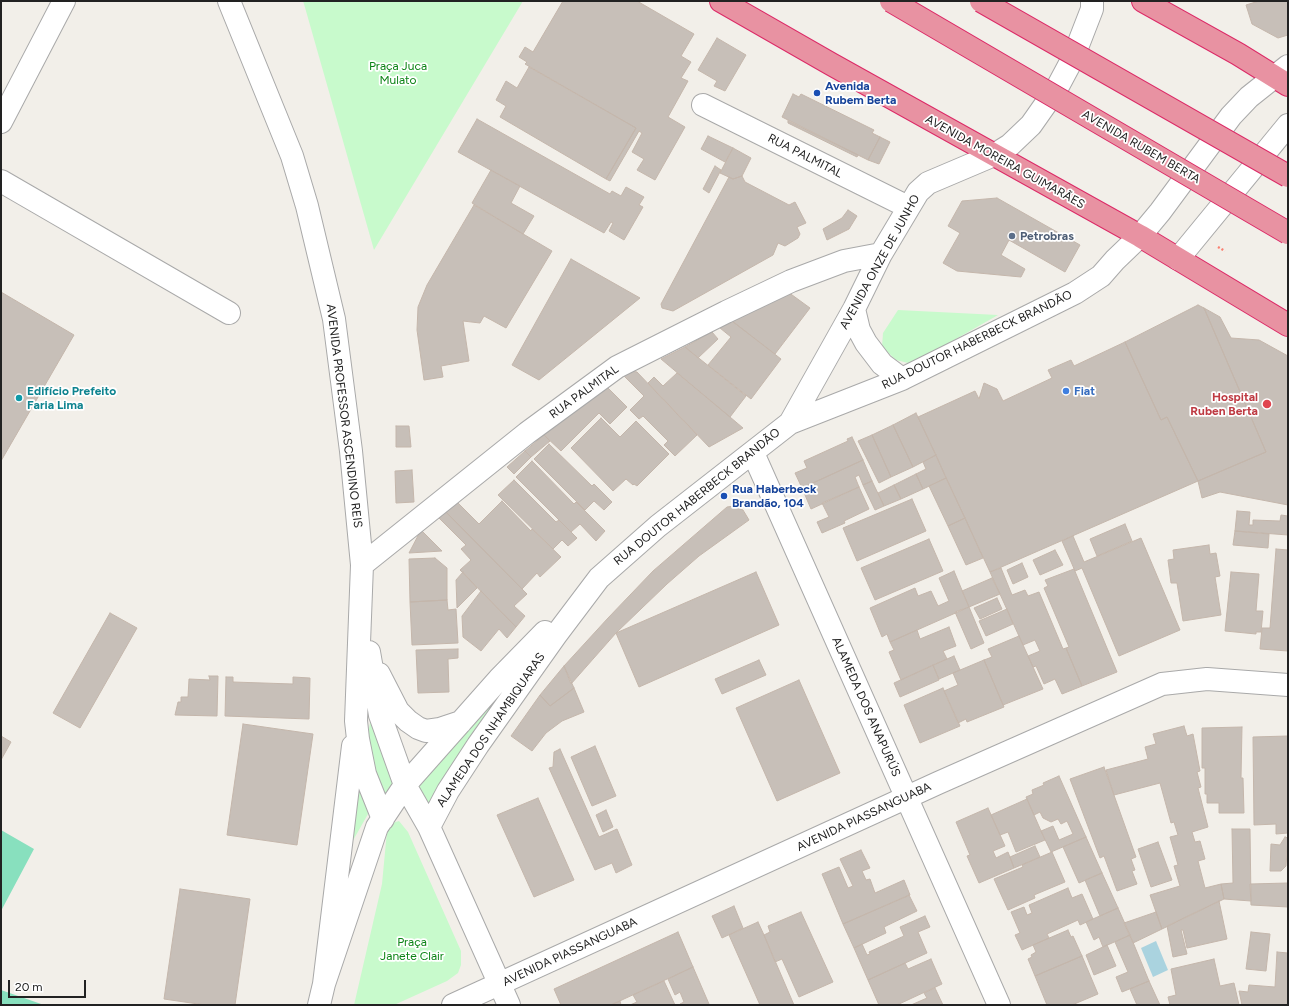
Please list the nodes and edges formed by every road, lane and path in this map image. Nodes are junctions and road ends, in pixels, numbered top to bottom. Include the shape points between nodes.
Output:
1 (64, 1) edge
2 (229, 1) edge
3 (721, 1) edge
4 (891, 1) edge
5 (981, 1) edge
6 (1092, 1) edge
7 (1142, 1) edge
8 (1284, 76) edge
9 (703, 105) dead end
10 (1, 122) edge
11 (1288, 124) edge
12 (994, 156) junction
13 (1288, 176) edge
14 (1, 181) edge
15 (908, 207) junction
16 (1288, 233) edge
17 (1140, 236) junction
18 (1218, 246) dead end
19 (1225, 251) dead end
20 (881, 254) junction
21 (1178, 259) junction
22 (854, 309) junction
23 (229, 313) dead end
24 (1288, 325) edge
25 (902, 379) junction
26 (790, 423) junction
27 (753, 453) junction
28 (362, 565) junction
29 (361, 610) junction
30 (556, 635) junction
31 (369, 654) junction
32 (1288, 685) edge
33 (356, 721) junction
34 (461, 722) junction
35 (405, 785) junction
36 (907, 797) junction
37 (383, 819) junction
38 (429, 827) junction
39 (500, 984) junction
40 (322, 995) edge
41 (453, 1005) edge
42 (509, 1005) edge
43 (999, 1005) edge

1 - 10 street
2 - 28 street, AVENIDA PROFESSOR ASCENDINO REIS via 292,156 307,206 334,319
3 - 12 highway, AVENIDA MOREIRA GUIMARÃES
4 - 16 highway, AVENIDA RUBEM BERTA, bridge
5 - 13 highway, bridge
6 - 12 street, AVENIDA ONZE DE JUNHO via 1092,10 1079,43 1057,88 1031,125
7 - 8 highway via 1238,54
8 - 17 street, RUA DOUTOR HABERBECK BRANDÃO via 1249,97 1231,116
9 - 15 street, RUA PALMITAL
11 - 21 street
12 - 15 street, AVENIDA ONZE DE JUNHO via 928,183
12 - 17 highway, AVENIDA MOREIRA GUIMARÃES
14 - 23 street
15 - 20 street, AVENIDA ONZE DE JUNHO
17 - 21 highway, AVENIDA MOREIRA GUIMARÃES
17 - 25 street, RUA DOUTOR HABERBECK BRANDÃO via 1101,276 1075,293
18 - 19 path
20 - 22 street, AVENIDA ONZE DE JUNHO
20 - 28 street, RUA PALMITAL via 844,261 791,281 617,368 527,433
21 - 24 highway, AVENIDA MOREIRA GUIMARÃES
22 - 25 street via 859,330 866,343 882,364
22 - 26 street, AVENIDA ONZE DE JUNHO
25 - 26 street, RUA DOUTOR HABERBECK BRANDÃO
26 - 27 street, RUA DOUTOR HABERBECK BRANDÃO
27 - 30 street, RUA DOUTOR HABERBECK BRANDÃO via 658,526 599,578
27 - 36 street, ALAMEDA DOS ANAPURÚS
28 - 29 street, AVENIDA PROFESSOR ASCENDINO REIS
29 - 31 street, ALAMEDA DOS NHAMBIQUARAS
29 - 33 street, AVENIDA PROFESSOR ASCENDINO REIS
30 - 34 street via 550,627
30 - 38 street, ALAMEDA DOS NHAMBIQUARAS via 461,770
31 - 34 street via 398,711 408,721 426,731
31 - 35 street, ALAMEDA DOS NHAMBIQUARAS via 380,715
32 - 36 street, AVENIDA PIASSANGUABA via 1207,679 1162,684
33 - 37 street, AVENIDA PROFESSOR ASCENDINO REIS via 365,774
33 - 40 street
34 - 35 street
35 - 37 street
35 - 38 street, ALAMEDA DOS NHAMBIQUARAS
36 - 39 street, AVENIDA PIASSANGUABA
36 - 43 street, ALAMEDA DOS ANAPURÚS
37 - 40 street via 378,827
38 - 39 street, ALAMEDA DOS NHAMBIQUARAS
39 - 41 street, AVENIDA PIASSANGUABA
39 - 42 street, ALAMEDA DOS NHAMBIQUARAS

